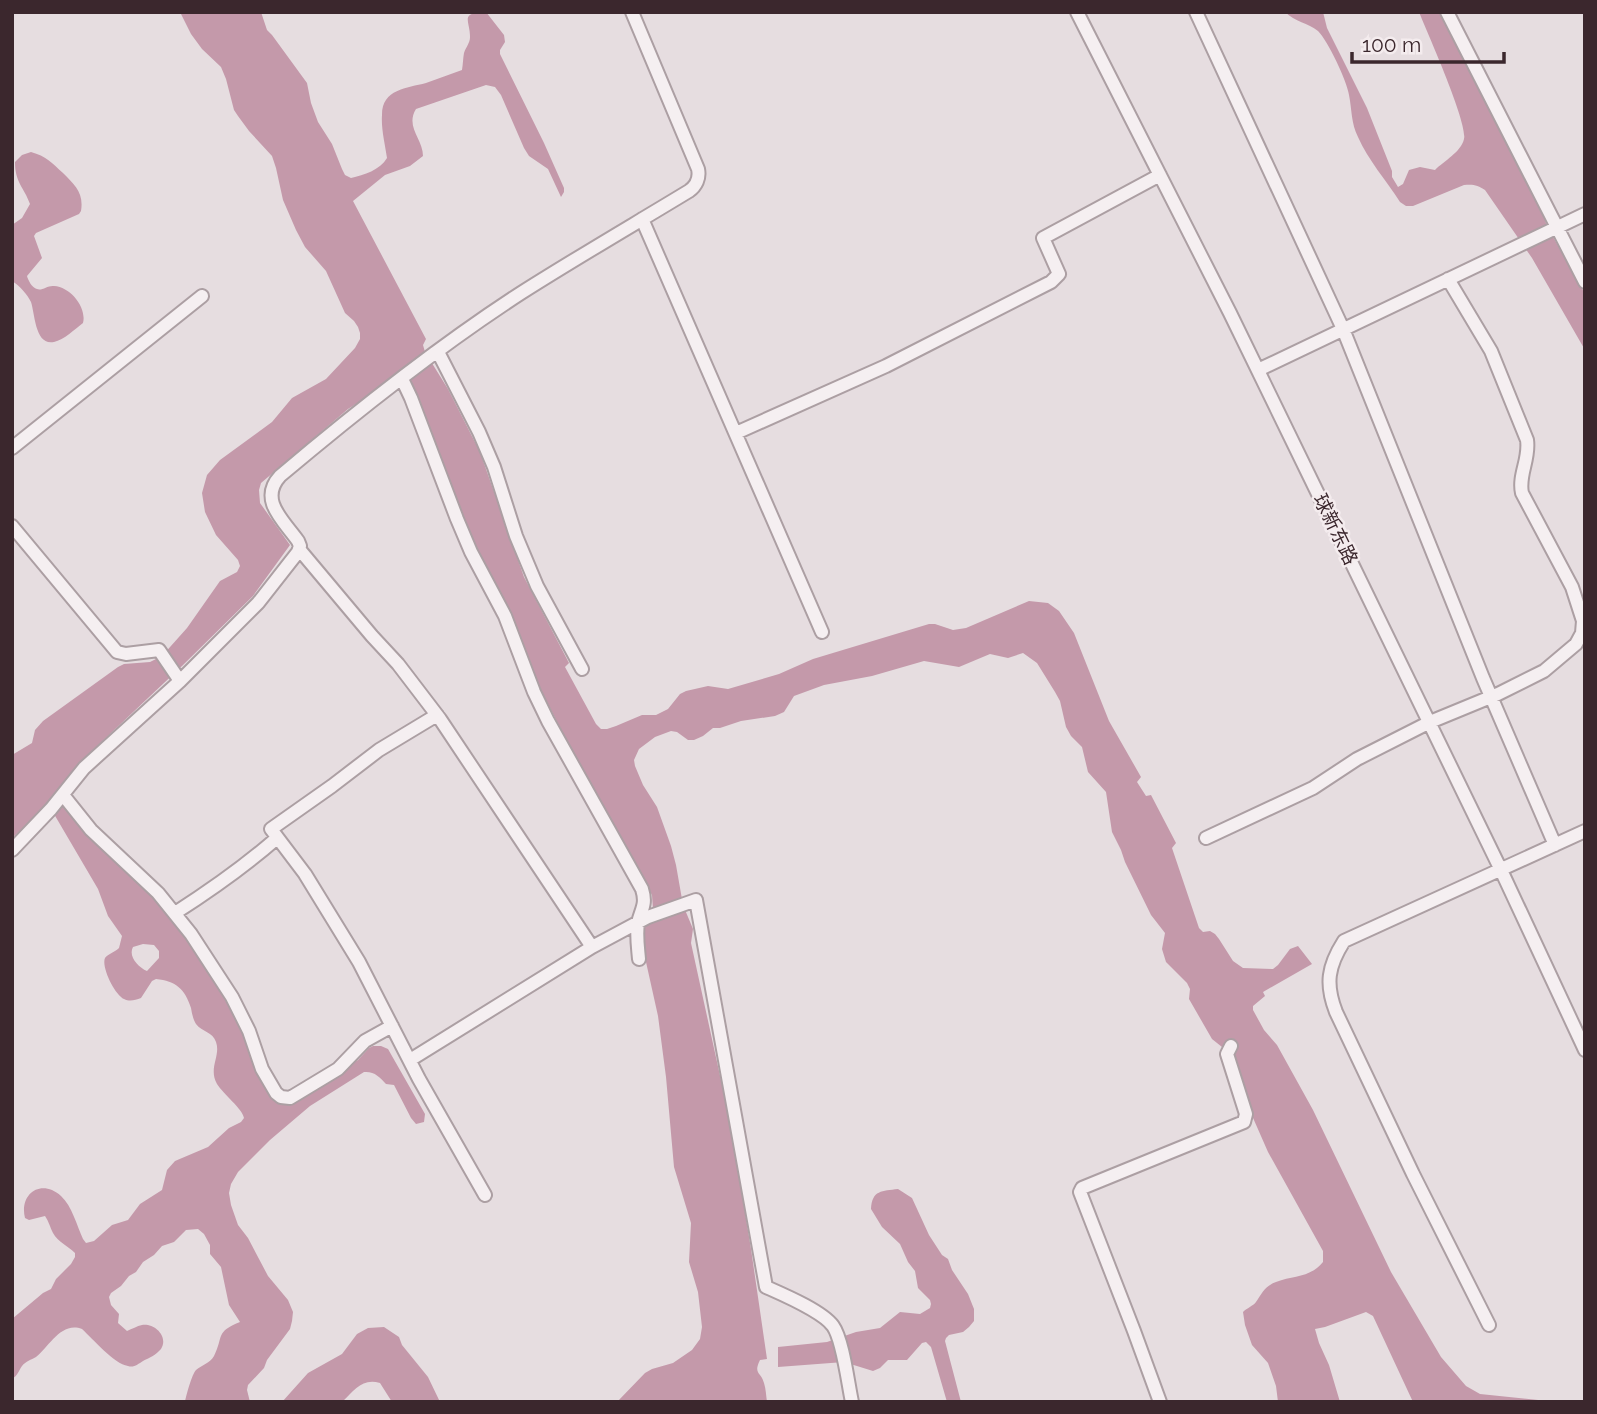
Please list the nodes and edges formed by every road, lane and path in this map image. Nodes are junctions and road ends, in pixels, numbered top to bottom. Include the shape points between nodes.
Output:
1 (632, 12) edge
2 (1077, 12) edge
3 (1196, 12) edge
4 (1447, 12) edge
5 (1160, 176) junction
6 (1585, 214) edge
7 (642, 219) junction
8 (1554, 228) junction
9 (1448, 279) junction
10 (1585, 282) edge
11 (202, 296) dead end
12 (1343, 329) junction
13 (436, 353) junction
14 (1258, 370) junction
15 (404, 377) junction
16 (736, 433) junction
17 (12, 448) edge
18 (12, 526) edge
19 (299, 549) junction
20 (822, 632) dead end
21 (582, 669) dead end
22 (179, 679) junction
23 (1491, 697) junction
24 (437, 715) junction
25 (1430, 722) junction
26 (63, 795) junction
27 (1585, 831) edge
28 (277, 838) junction
29 (1206, 838) dead end
30 (1555, 845) junction
31 (12, 850) edge
32 (1501, 870) junction
33 (175, 913) junction
34 (643, 920) junction
35 (592, 947) junction
36 (639, 959) dead end
37 (392, 1026) junction
38 (1231, 1046) dead end
39 (1585, 1050) edge
40 (410, 1060) junction
41 (485, 1195) dead end
42 (1489, 1325) dead end
43 (852, 1402) edge
44 (1160, 1402) edge

1 - 7 street via 699,173 692,188
2 - 5 street, 球新东路
3 - 12 street
4 - 8 street
5 - 14 street, 球新东路
5 - 16 street via 1043,238 1059,274 1051,282 886,366
6 - 8 street
7 - 13 street via 521,293
7 - 16 street
8 - 9 street
8 - 10 street
9 - 12 street
9 - 23 street via 1491,351 1527,440 1522,493 1573,587 1583,621 1576,644 1554,664
11 - 17 street
12 - 14 street
12 - 23 street
13 - 15 street
13 - 21 street via 479,432 537,586
14 - 25 street, 球新东路
15 - 19 street via 274,483 271,502
15 - 34 street via 457,519 505,616 534,692 642,889
16 - 20 street
18 - 22 street via 117,652 159,650
19 - 22 street via 258,603
19 - 24 street
22 - 26 street via 83,768
23 - 25 street
23 - 30 street
24 - 28 street via 379,750 271,829
24 - 35 street
25 - 29 street via 1357,759 1313,788
25 - 32 street, 球新东路
26 - 31 street
26 - 33 street via 103,843
27 - 30 street
28 - 33 street
28 - 37 street via 333,919
30 - 32 street
32 - 39 street, 球新东路
32 - 42 street via 1344,941 1329,978 1336,1012
33 - 37 street via 232,997 262,1069 281,1097 290,1098 338,1069 365,1041
34 - 35 street
34 - 36 street via 637,940
34 - 43 street via 696,900 766,1287 833,1326
35 - 40 street
37 - 40 street
38 - 44 street via 1227,1054 1247,1114 1244,1122 1080,1192
40 - 41 street

